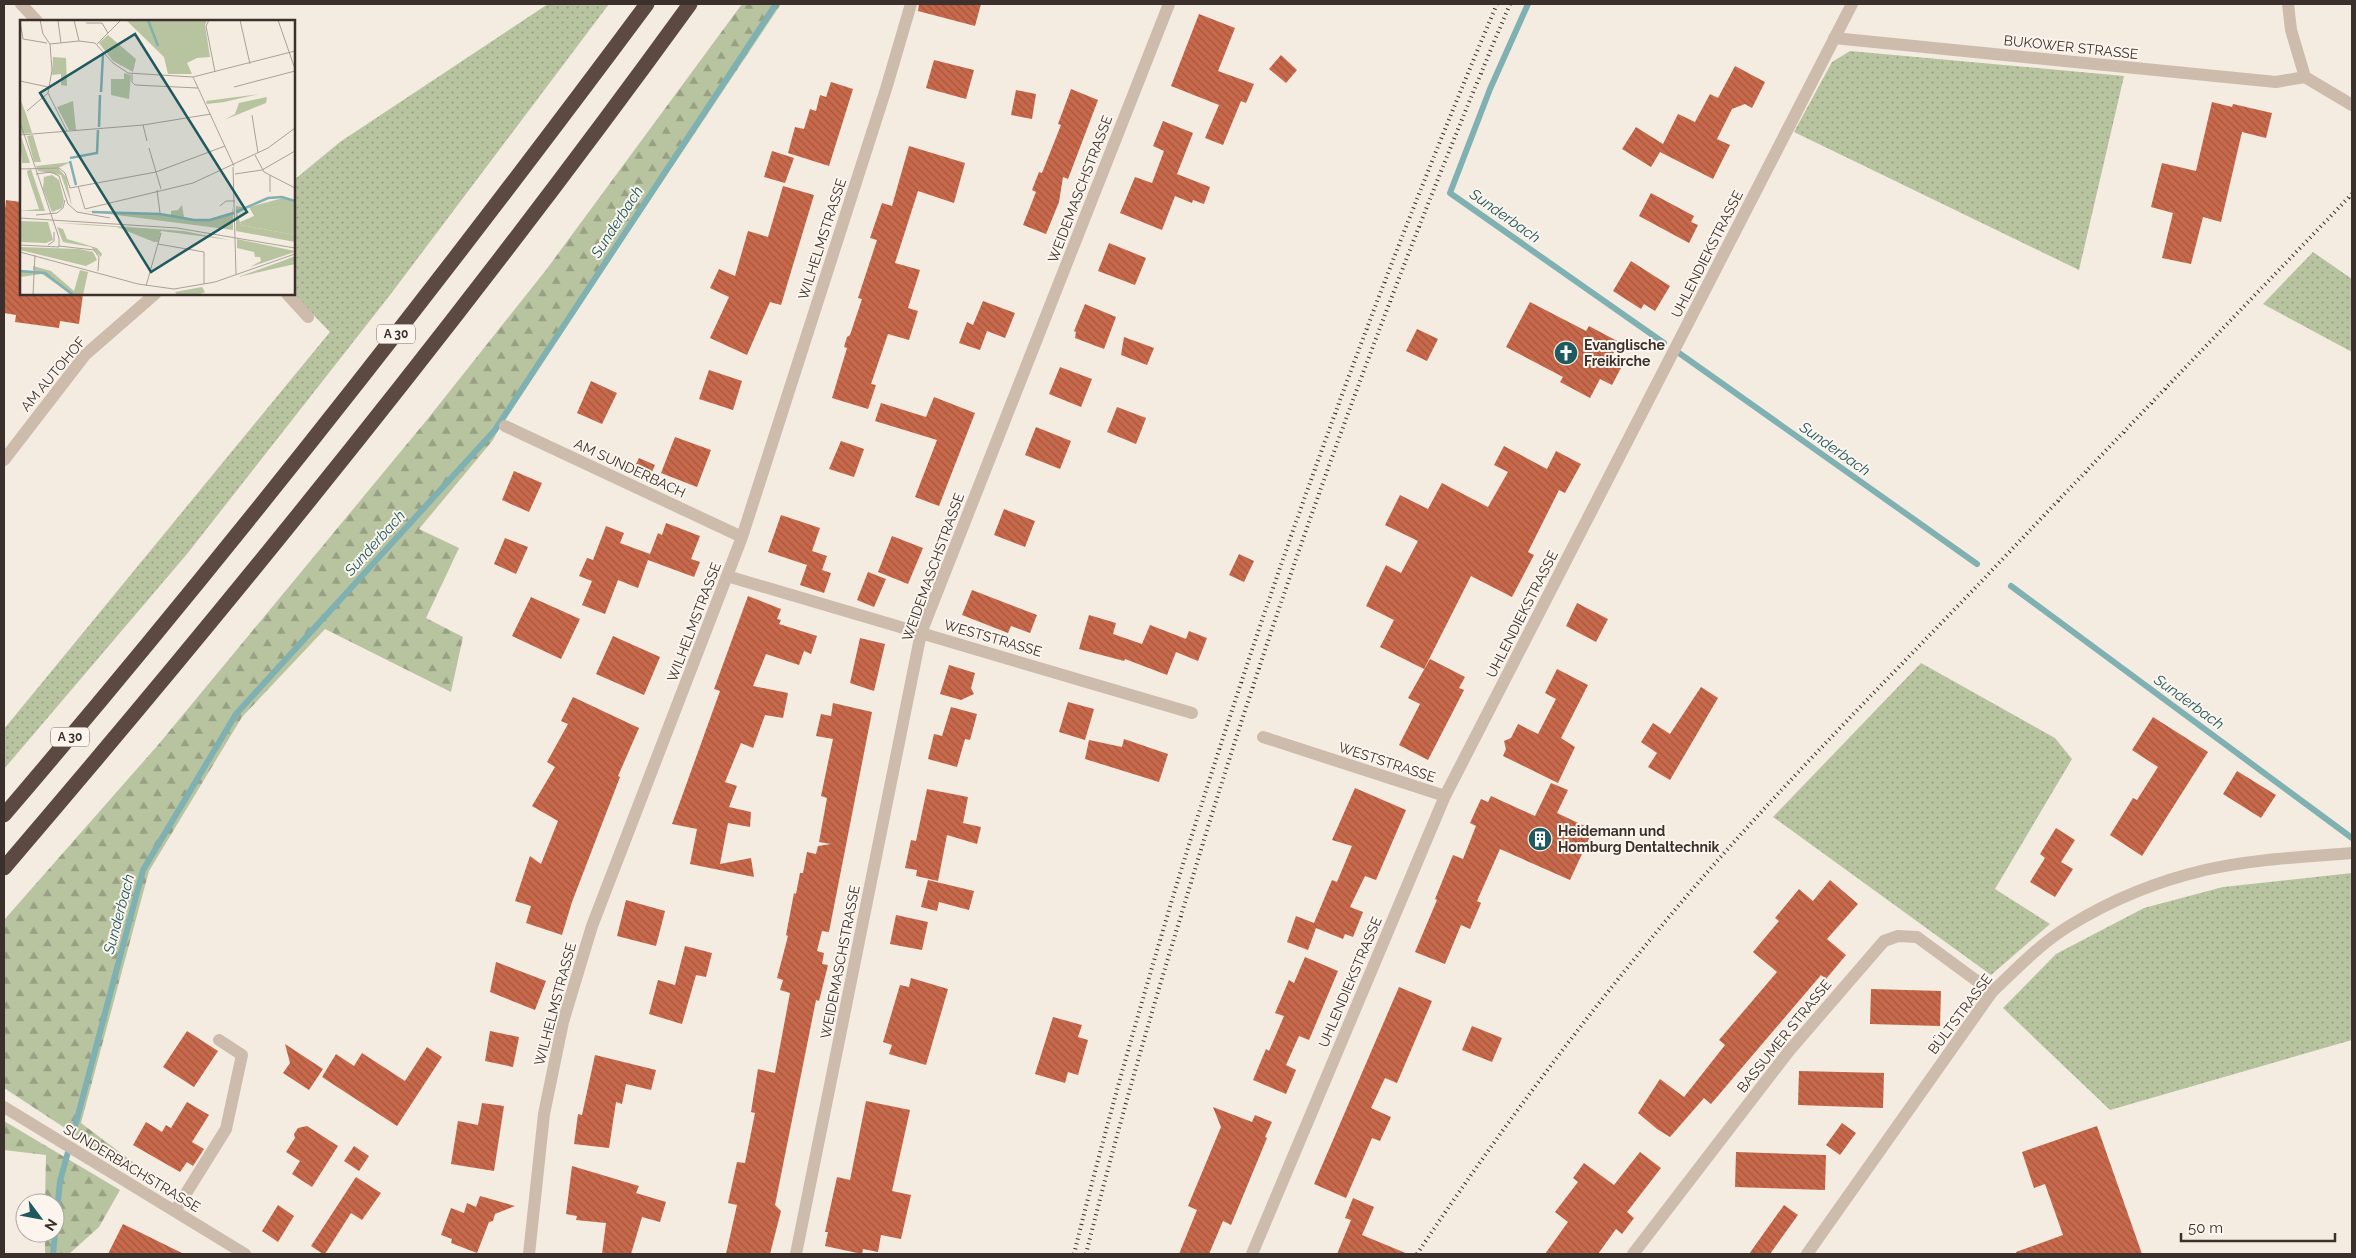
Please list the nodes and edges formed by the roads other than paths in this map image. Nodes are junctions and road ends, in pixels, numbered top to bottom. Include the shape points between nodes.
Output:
1 (21, 4) edge
2 (647, 4) edge
3 (690, 4) edge
4 (911, 4) edge
5 (1169, 4) edge
6 (1852, 4) edge
7 (2288, 4) edge
8 (36, 20) edge
9 (1834, 38) junction
10 (2306, 77) junction
11 (2352, 105) edge
12 (154, 295) edge
13 (288, 295) edge
14 (308, 317) dead end
15 (505, 426) dead end
16 (4, 460) edge
17 (742, 536) junction
18 (727, 576) junction
19 (922, 633) junction
20 (1192, 712) dead end
21 (1263, 736) dead end
22 (1445, 796) junction
23 (4, 815) edge
24 (2352, 853) edge
25 (4, 868) edge
26 (1992, 992) junction
27 (219, 1040) dead end
28 (4, 1106) edge
29 (175, 1211) junction
30 (245, 1254) edge
31 (529, 1254) edge
32 (796, 1254) edge
33 (1252, 1254) edge
34 (1633, 1254) edge
35 (1807, 1254) edge

1 - 8 street
2 - 23 highway, A 30 via 450,266 271,493 137,659
3 - 25 highway, A 30 via 600,129 292,522
4 - 17 street, WILHELMSTRASSE
5 - 19 street, WEIDEMASCHSTRASSE
6 - 9 street, UHLENDIEKSTRASSE
7 - 10 street via 2291,30
9 - 10 street, BUKOWER STRASSE via 2276,82
9 - 22 street, UHLENDIEKSTRASSE
10 - 11 street
12 - 16 street, AM AUTOHOF via 85,355
13 - 14 street
15 - 17 street, AM SUNDERBACH
17 - 18 street, WILHELMSTRASSE
18 - 19 street, WESTSTRASSE
18 - 31 street, WILHELMSTRASSE via 592,926 563,1022 544,1114
19 - 20 street, WESTSTRASSE
19 - 32 street, WEIDEMASCHSTRASSE
21 - 22 street, WESTSTRASSE
22 - 33 street, UHLENDIEKSTRASSE
24 - 26 street, BÜLTSTRASSE via 2206,870 2162,882 2116,900 2068,926
26 - 34 street, BASSUMER STRASSE via 1917,936 1898,936 1884,941 1789,1051
26 - 35 street, BÜLTSTRASSE
27 - 29 street via 242,1055 226,1129
28 - 29 street, SUNDERBACHSTRASSE
29 - 30 street, SUNDERBACHSTRASSE

